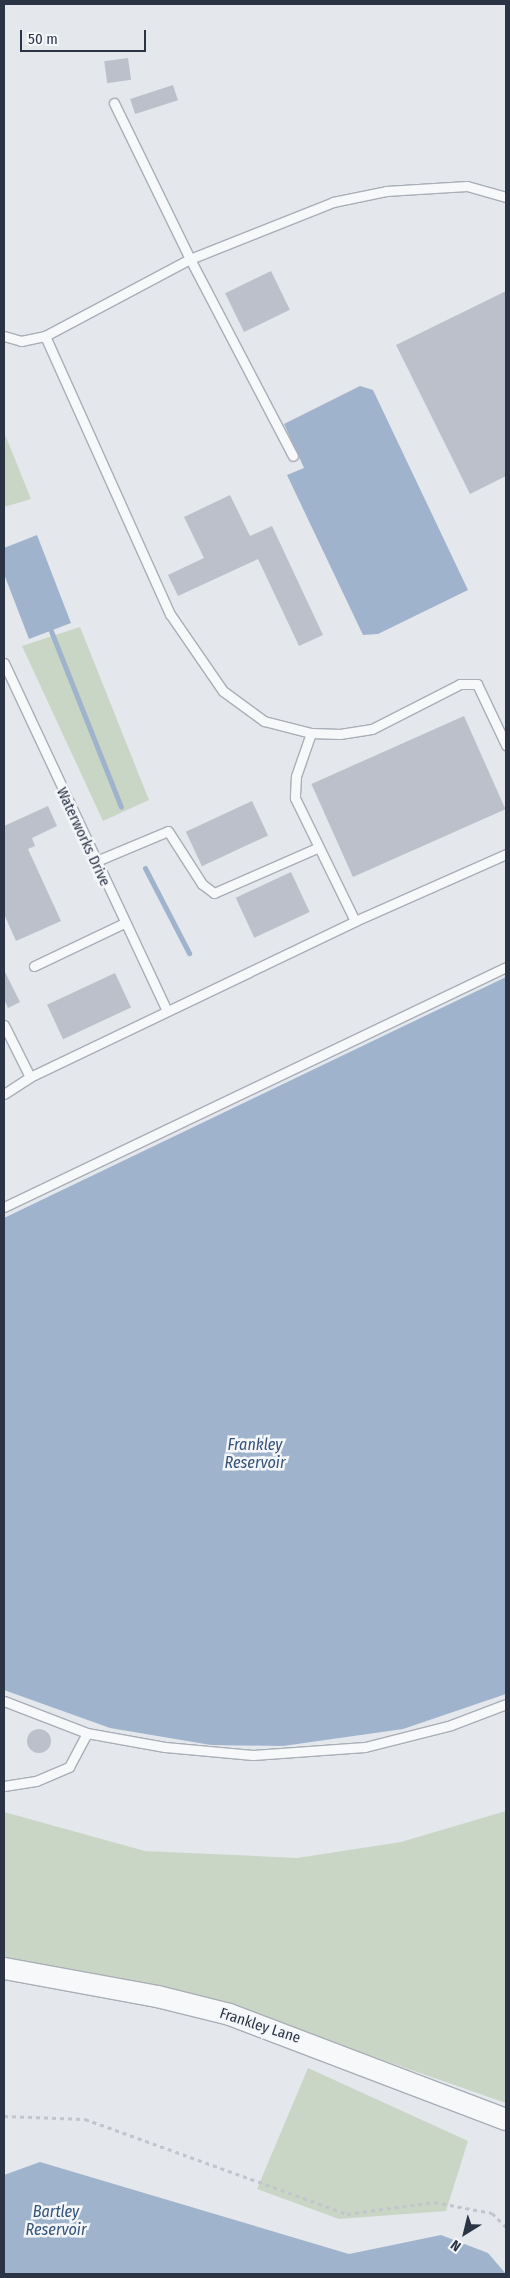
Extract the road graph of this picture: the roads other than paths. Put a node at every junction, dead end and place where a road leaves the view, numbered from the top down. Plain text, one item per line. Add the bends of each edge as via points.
1 (114, 103) dead end
2 (506, 197) edge
3 (190, 259) junction
4 (4, 336) edge
5 (45, 336) junction
6 (293, 456) dead end
7 (4, 663) edge
8 (311, 734) junction
9 (506, 745) edge
10 (317, 848) junction
11 (506, 854) edge
12 (94, 862) junction
13 (355, 921) junction
14 (124, 923) junction
15 (34, 966) dead end
16 (506, 966) edge
17 (166, 1009) junction
18 (4, 1025) edge
19 (30, 1077) junction
20 (4, 1094) edge
21 (4, 1207) edge
22 (4, 1701) edge
23 (506, 1704) edge
24 (87, 1733) junction
25 (4, 1786) edge
26 (4, 1968) edge
27 (506, 2119) edge

1 - 3 lane
2 - 3 lane via 467,186 386,191 333,202
3 - 5 lane
3 - 6 lane
4 - 5 lane via 21,341
5 - 8 lane via 170,614 200,665 223,692 264,721
7 - 12 lane, Waterworks Drive
8 - 9 lane via 359,733 460,684 478,684
8 - 10 lane via 296,776 295,798
10 - 12 lane via 214,893 202,884 168,830
10 - 13 lane
11 - 13 lane
12 - 14 lane, Waterworks Drive
13 - 17 lane
14 - 15 lane
14 - 17 lane, Waterworks Drive
16 - 21 lane
17 - 19 lane
18 - 19 lane
19 - 20 lane
22 - 24 lane
23 - 24 lane via 451,1725 365,1747 291,1754 224,1754
24 - 25 lane via 69,1767 36,1781
26 - 27 street, Frankley Lane via 157,1996 229,2014

